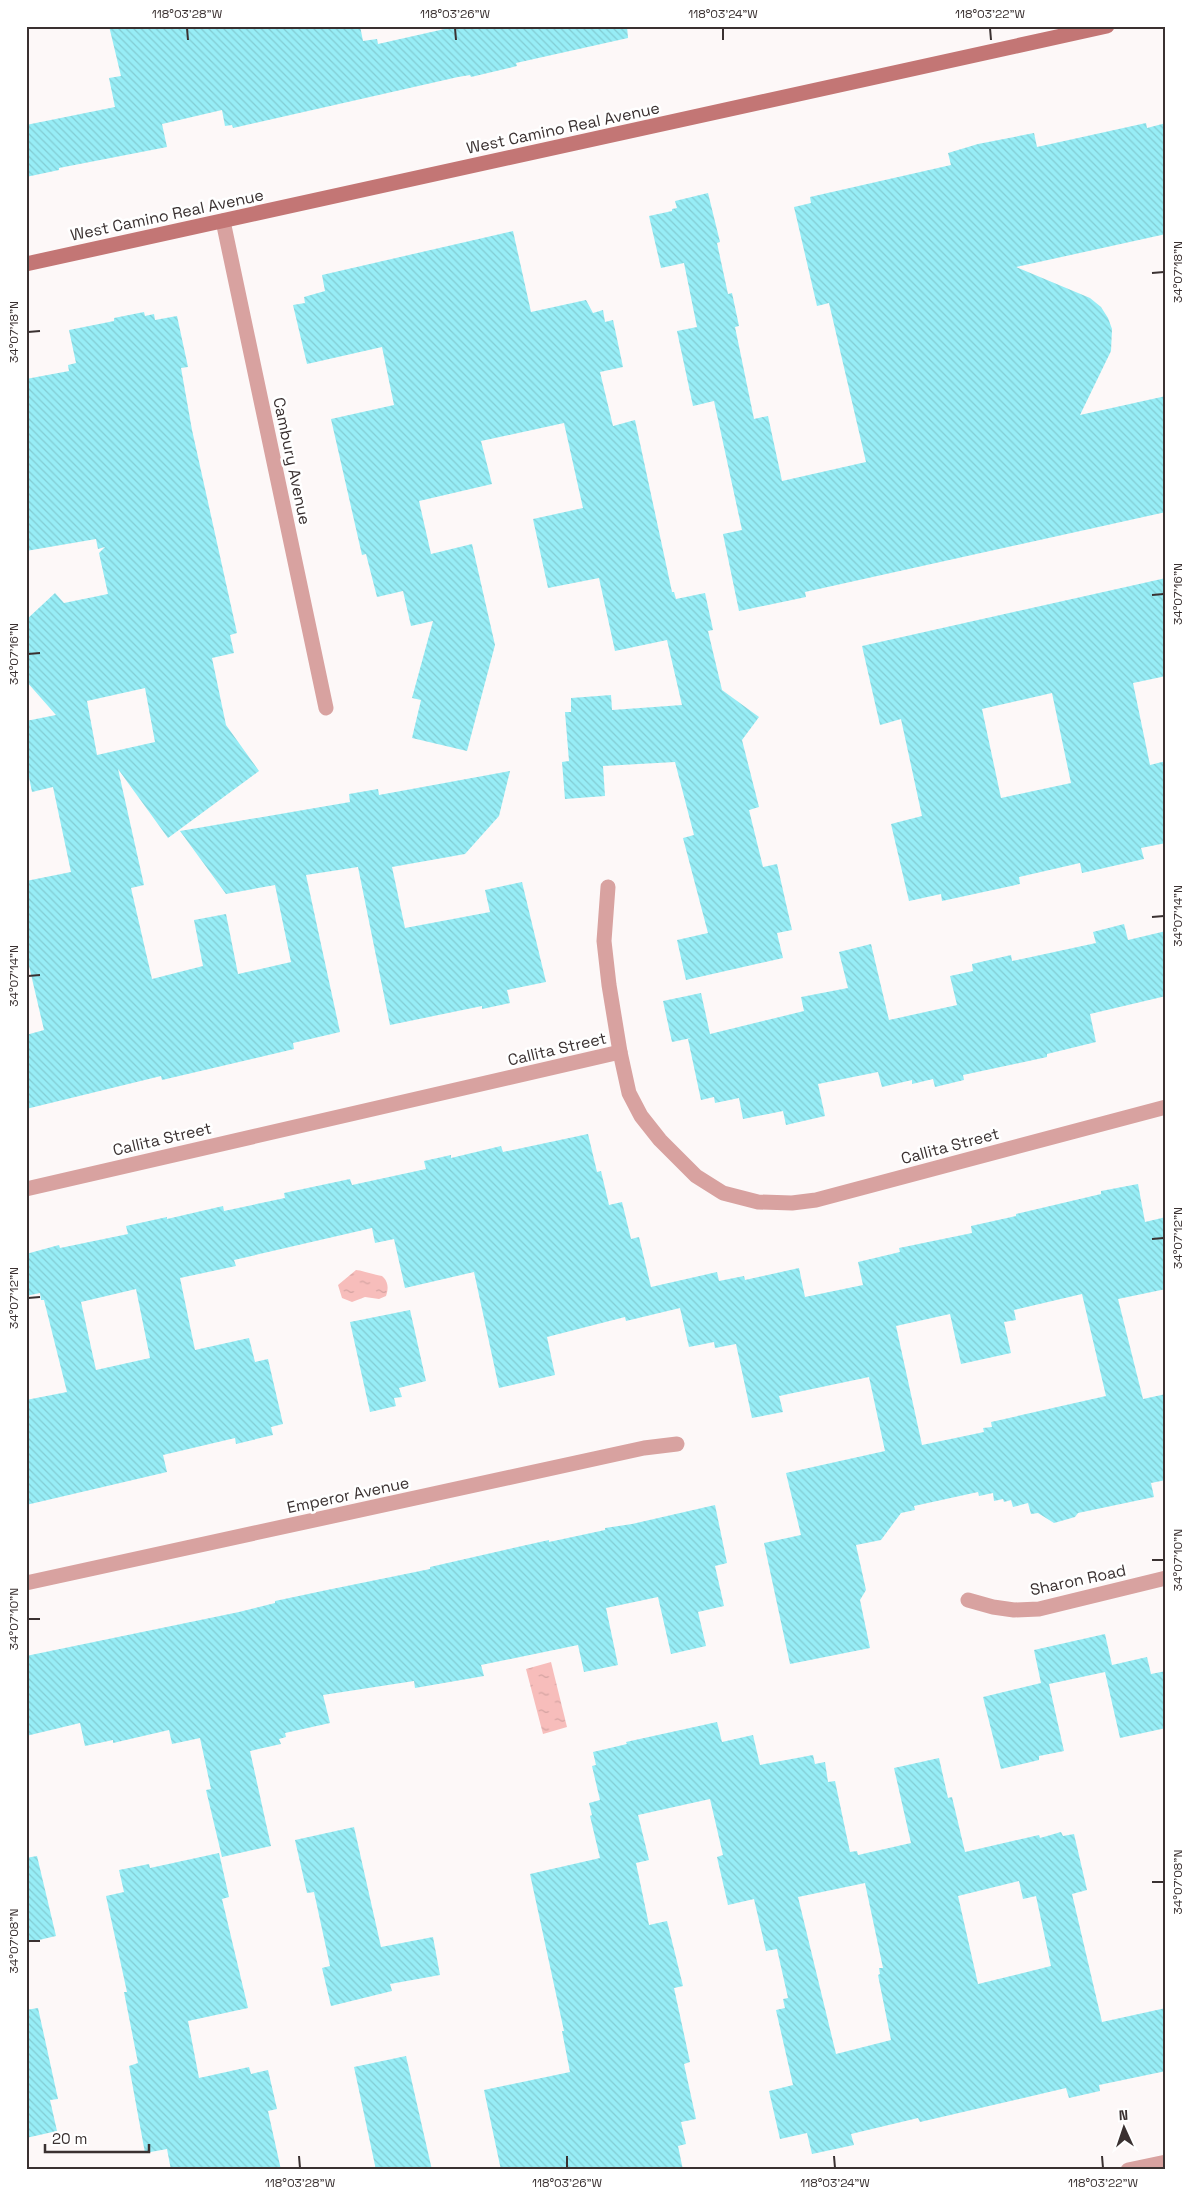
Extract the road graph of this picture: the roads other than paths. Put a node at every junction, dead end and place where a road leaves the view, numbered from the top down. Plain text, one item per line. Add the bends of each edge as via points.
1 (1107, 26) edge
2 (223, 221) junction
3 (26, 264) edge
4 (326, 708) dead end
5 (608, 887) dead end
6 (620, 1052) junction
7 (1166, 1107) edge
8 (26, 1188) edge
9 (677, 1444) dead end
10 (1166, 1578) edge
11 (26, 1583) edge
12 (968, 1600) dead end
13 (1166, 2162) edge
14 (1128, 2170) edge

1 - 2 street, West Camino Real Avenue
2 - 3 street, West Camino Real Avenue
2 - 4 street, Cambury Avenue
5 - 6 street via 604,941
6 - 7 street, Callita Street via 630,1093 641,1116 660,1140 696,1176 723,1193 758,1202 816,1200
6 - 8 street, Callita Street
9 - 11 street, Emperor Avenue via 644,1448
10 - 12 street, Sharon Road via 1039,1609 1014,1610
13 - 14 street

